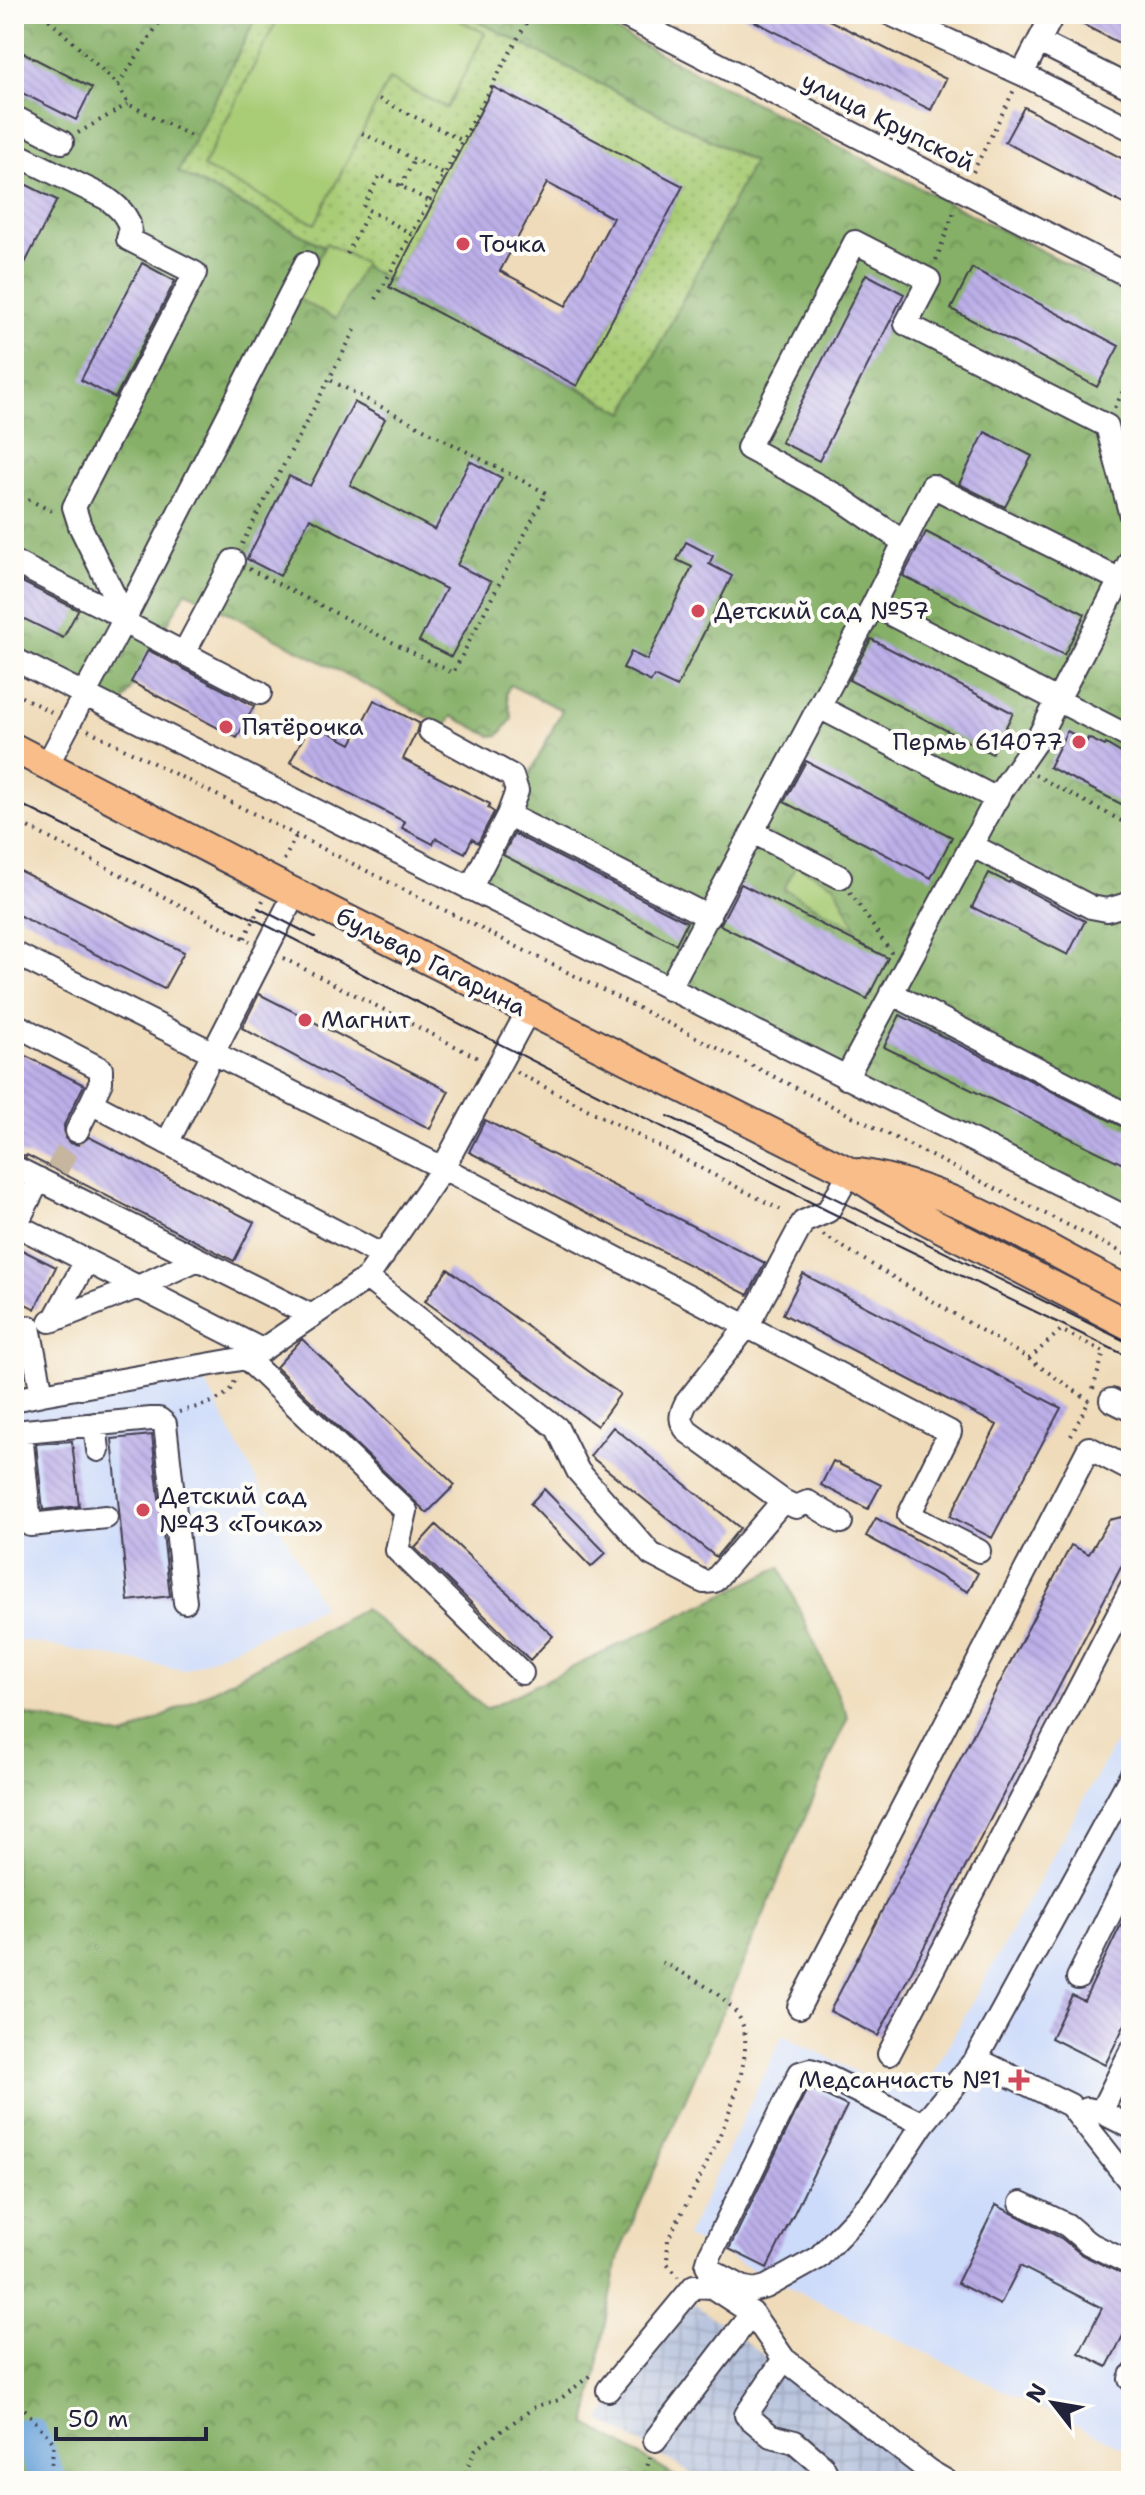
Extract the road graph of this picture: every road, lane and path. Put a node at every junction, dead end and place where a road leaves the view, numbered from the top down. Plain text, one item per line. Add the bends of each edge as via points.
1 (43, 14) edge
2 (165, 14) edge
3 (531, 14) edge
4 (621, 14) edge
5 (1046, 16) edge
6 (901, 17) edge
7 (1039, 42) junction
8 (1022, 74) junction
9 (118, 85) junction
10 (1131, 88) edge
11 (379, 99) dead end
12 (128, 104) junction
13 (14, 117) edge
14 (1131, 129) edge
15 (362, 133) dead end
16 (195, 138) dead end
17 (461, 140) junction
18 (62, 142) joint
19 (14, 153) edge
20 (414, 160) junction
21 (443, 174) junction
22 (401, 186) junction
23 (964, 190) junction
24 (429, 201) junction
25 (369, 211) junction
26 (412, 234) junction
27 (347, 254) dead end
28 (306, 263) dead end
29 (1131, 277) edge
30 (929, 280) junction
31 (376, 299) dead end
32 (355, 330) dead end
33 (1131, 374) edge
34 (328, 379) junction
35 (1107, 426) junction
36 (1131, 439) edge
37 (14, 492) edge
38 (1131, 516) edge
39 (80, 526) junction
40 (905, 543) junction
41 (1131, 559) edge
42 (233, 561) junction
43 (14, 562) edge
44 (1120, 580) junction
45 (873, 605) junction
46 (124, 620) junction
47 (184, 653) junction
48 (14, 659) edge
49 (14, 693) edge
50 (260, 693) dead end
51 (85, 695) junction
52 (1058, 700) junction
53 (819, 707) junction
54 (71, 721) junction
55 (430, 731) dead end
56 (1131, 738) edge
57 (14, 748) edge
58 (47, 765) junction
59 (1018, 767) junction
60 (997, 799) junction
61 (508, 815) junction
62 (14, 820) edge
63 (1131, 826) edge
64 (753, 832) junction
65 (971, 845) junction
66 (840, 877) joint
67 (470, 889) junction
68 (295, 893) junction
69 (1131, 903) edge
70 (709, 917) junction
71 (267, 949) junction
72 (14, 953) edge
73 (904, 972) junction
74 (669, 989) junction
75 (891, 993) junction
76 (528, 1011) junction
77 (14, 1024) edge
78 (213, 1053) junction
79 (498, 1063) junction
80 (846, 1078) junction
81 (91, 1103) junction
82 (1129, 1110) edge
83 (77, 1131) tunnel mouth
84 (167, 1143) junction
85 (14, 1167) edge
86 (443, 1168) junction
87 (850, 1172) junction
88 (49, 1178) junction
89 (1131, 1220) edge
90 (803, 1222) junction
91 (15, 1224) edge
92 (383, 1256) junction
93 (1131, 1257) edge
94 (198, 1259) junction
95 (86, 1261) junction
96 (367, 1278) junction
97 (138, 1287) junction
98 (1131, 1292) edge
99 (312, 1316) junction
100 (54, 1320) junction
101 (748, 1325) junction
102 (1131, 1326) edge
103 (19, 1327) edge
104 (254, 1354) junction
105 (1029, 1359) junction
106 (42, 1394) junction
107 (14, 1400) edge
108 (215, 1401) dead end
109 (95, 1424) junction
110 (165, 1424) junction
111 (18, 1432) edge
112 (98, 1450) dead end
113 (1131, 1470) edge
114 (783, 1501) junction
115 (106, 1517) dead end
116 (841, 1522) dead end
117 (22, 1526) edge
118 (979, 1551) dead end
119 (1131, 1589) edge
120 (185, 1602) dead end
121 (522, 1673) dead end
122 (1131, 1776) edge
123 (1131, 1871) edge
124 (662, 1962) dead end
125 (1078, 1978) dead end
126 (799, 2007) dead end
127 (1131, 2051) edge
128 (889, 2054) dead end
129 (976, 2059) junction
130 (1070, 2105) junction
131 (1101, 2112) junction
132 (923, 2124) junction
133 (1131, 2127) edge
134 (1131, 2183) edge
135 (1021, 2203) dead end
136 (1131, 2264) edge
137 (694, 2286) junction
138 (752, 2313) junction
139 (784, 2359) junction
140 (601, 2381) joint
141 (14, 2397) edge
142 (655, 2440) dead end
143 (49, 2481) edge
144 (453, 2481) edge
145 (830, 2481) edge
146 (946, 2481) edge

1 - 9 path
2 - 9 path
3 - 17 path
4 - 23 street, улица Крупской
5 - 7 street
6 - 8 street
7 - 8 street
7 - 10 street
8 - 14 street
8 - 23 path
9 - 12 path
11 - 17 path
12 - 16 path
12 - 18 path
13 - 18 street
15 - 20 path
17 - 21 path
19 - 39 street via 120,207 131,232 128,239 195,273 74,507
20 - 21 path
20 - 22 path
21 - 24 path
22 - 24 path
22 - 25 path via 380,175 363,207
23 - 29 street, улица Крупской
23 - 30 path
24 - 26 path
25 - 26 path
25 - 27 path
26 - 31 path
28 - 46 street
30 - 35 street via 906,324
30 - 40 street via 855,242 748,448 837,496
32 - 34 path
33 - 35 path
34 - 42 path
34 - 42 path via 546,493 453,673
35 - 36 street
35 - 38 street
37 - 39 path
39 - 46 street
40 - 44 street via 932,486
40 - 45 street
41 - 44 street
42 - 47 street
43 - 46 street
44 - 52 street
45 - 52 street
45 - 53 street
46 - 47 street
46 - 51 street
47 - 50 street
48 - 51 street
49 - 54 path
51 - 54 street
51 - 67 street
52 - 56 street
52 - 59 street
53 - 60 street
53 - 64 street
54 - 58 street
54 - 93 path
55 - 61 street via 512,776 517,791
57 - 58 main road, бульвар Гагарина
58 - 68 main road, бульвар Гагарина
59 - 60 street
59 - 63 path
60 - 65 street
61 - 67 street
61 - 70 street
62 - 71 path
64 - 66 street
64 - 70 street
65 - 69 street via 1091,907 1107,910
65 - 73 street
66 - 73 path
67 - 74 street
68 - 71 street
68 - 76 main road, бульвар Гагарина
70 - 74 street
71 - 78 street
71 - 79 path via 479,1059
72 - 78 street
73 - 75 street
74 - 80 street
75 - 80 street
75 - 82 street
76 - 79 street
76 - 87 main road, бульвар Гагарина
77 - 81 street via 101,1069
78 - 84 street
78 - 86 street
79 - 86 street
79 - 90 path
80 - 89 street
81 - 83 street
81 - 84 street
84 - 92 street
85 - 88 street
86 - 92 street
86 - 101 street
87 - 90 street via 828,1211
87 - 98 main road, бульвар Гагарина via 889,1177 926,1190
87 - 102 main road, бульвар Гагарина via 922,1218
88 - 91 street
88 - 94 street
90 - 101 street
90 - 105 path
91 - 95 street
92 - 96 street
94 - 97 street
94 - 99 street
95 - 97 street
95 - 100 street
96 - 99 street
96 - 114 street via 557,1428 578,1471 651,1554 693,1577 714,1581
97 - 100 street
97 - 104 street
99 - 104 street
100 - 103 street
101 - 114 street via 686,1403 681,1424
101 - 118 street via 950,1432 909,1515
103 - 106 street
104 - 106 street
104 - 121 street via 406,1511 397,1550
105 - 105 path via 1089,1401 1104,1352 1061,1330
106 - 107 street
108 - 110 path via 174,1414
109 - 110 street via 151,1419
109 - 111 street
109 - 112 street
110 - 120 street
111 - 117 street
113 - 126 street via 1089,1448
114 - 116 street via 796,1507 808,1502
115 - 117 street
119 - 128 street
122 - 129 street
123 - 125 street
124 - 137 path via 708,1987 735,2010 744,2027 734,2103 668,2239 667,2263 676,2276
127 - 131 street
129 - 130 street
129 - 132 street
130 - 131 street
130 - 134 street
131 - 133 street
132 - 132 street via 872,2201 818,2258 754,2290 710,2270 710,2255 800,2073 820,2073
135 - 136 street
137 - 138 street via 712,2287
137 - 140 street
138 - 139 street
138 - 142 street
139 - 145 street via 746,2415 771,2436 795,2442 822,2465
139 - 146 street
140 - 144 path via 536,2406 475,2450 465,2475
141 - 143 path via 54,2443

